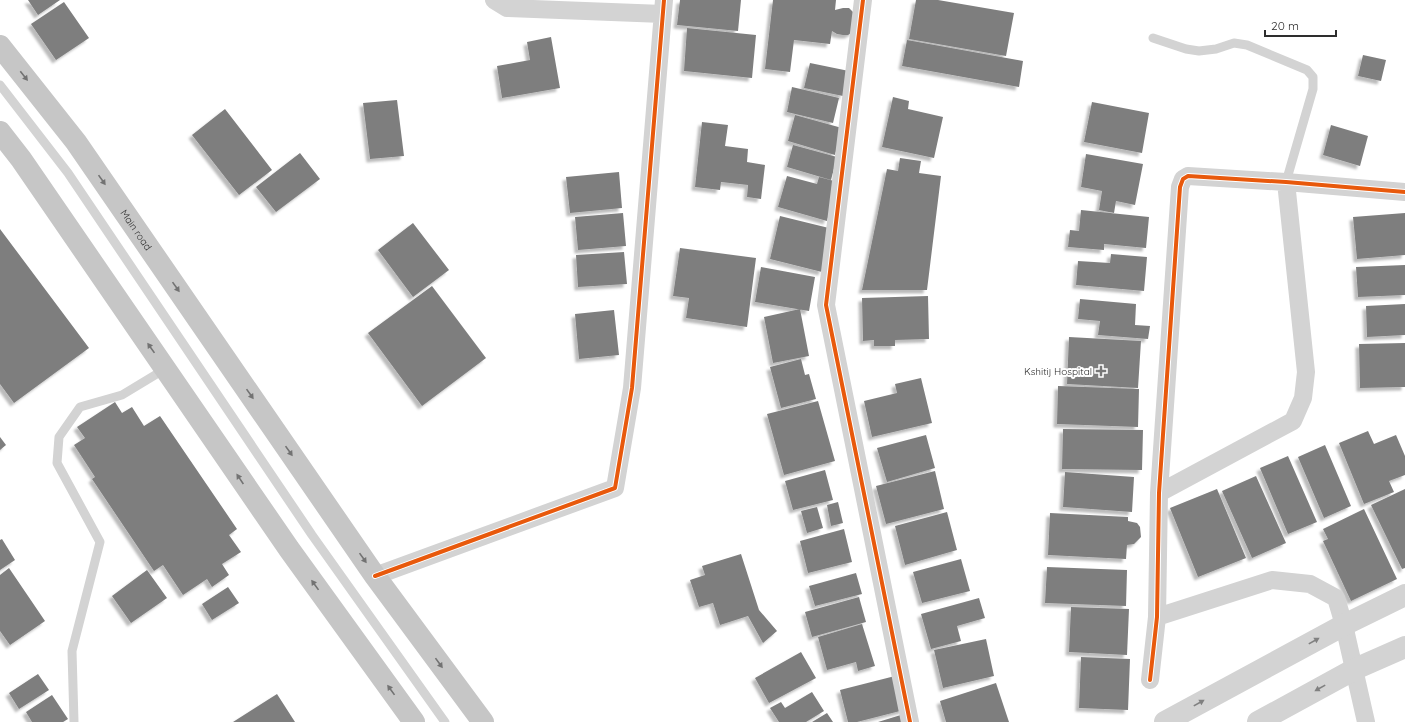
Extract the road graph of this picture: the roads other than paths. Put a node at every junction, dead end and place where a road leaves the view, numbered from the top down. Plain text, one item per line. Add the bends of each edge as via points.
1 (494, 0) edge
2 (863, 0) edge
3 (664, 7) edge
4 (1152, 38) dead end
5 (0, 46) edge
6 (0, 85) edge
7 (0, 132) edge
8 (1286, 182) junction
9 (1405, 192) edge
10 (165, 369) junction
11 (1159, 493) junction
12 (375, 576) junction
13 (1405, 595) edge
14 (1157, 617) junction
15 (1344, 625) junction
16 (1405, 647) edge
17 (1355, 669) junction
18 (1150, 680) dead end
19 (1364, 721) edge
20 (74, 722) edge
21 (414, 722) edge
22 (445, 722) edge
23 (483, 722) edge
24 (910, 722) edge
25 (1165, 722) edge
26 (1258, 722) edge

1 - 3 street via 507,8
2 - 24 street via 826,305
3 - 12 street via 632,388 616,488
4 - 8 lane via 1199,51 1234,43 1247,45 1307,70 1313,77 1313,89
5 -> 12 main road, Main road via 76,142
6 - 22 lane via 68,173 312,535
10 -> 7 main road
8 - 9 street
8 - 11 street via 1306,372 1303,398 1293,421
8 - 11 street via 1188,176 1183,179
10 - 20 lane via 122,394 80,407 59,437 57,463 100,542 72,651
21 -> 10 main road via 289,549
11 - 14 street
12 -> 23 main road, Main road
13 - 15 street
14 - 15 street via 1272,580 1310,584 1336,598
14 - 18 street
15 - 17 street
25 -> 15 street
16 - 17 street
17 - 19 street
17 -> 26 street

